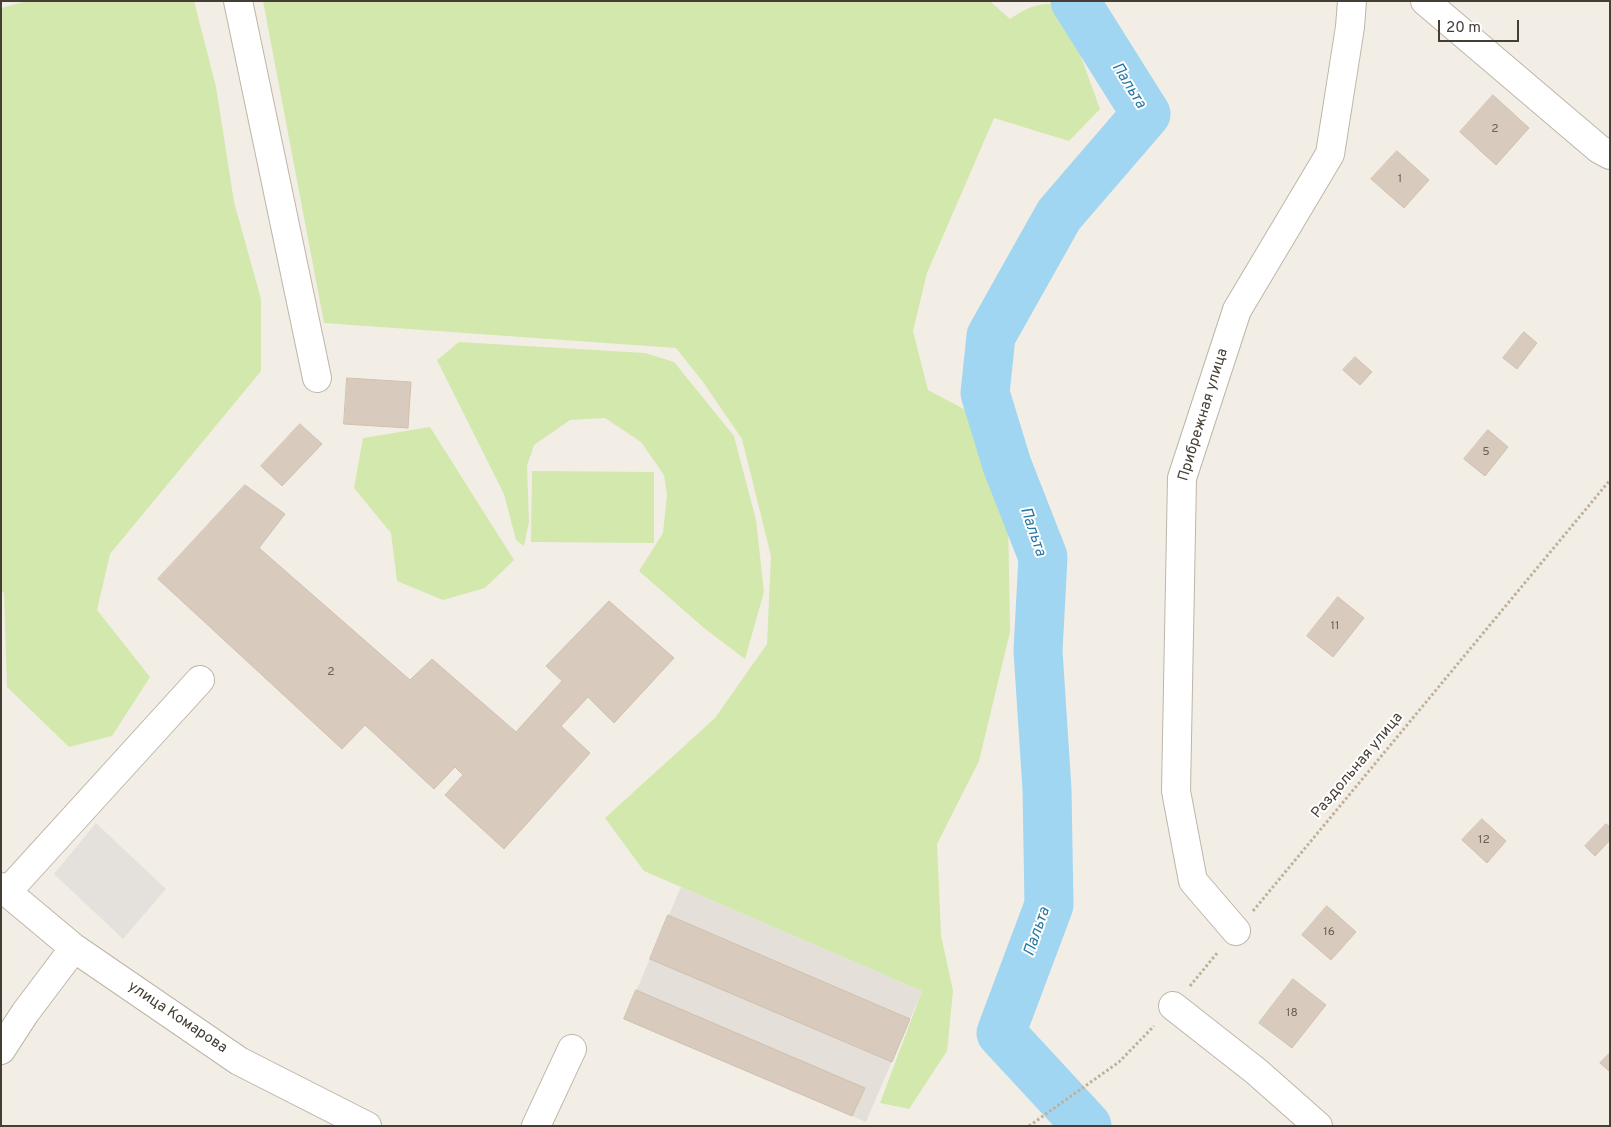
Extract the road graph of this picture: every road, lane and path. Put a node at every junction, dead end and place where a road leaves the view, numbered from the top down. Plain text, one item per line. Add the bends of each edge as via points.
1 (238, 1) edge
2 (1352, 1) edge
3 (1425, 1) edge
4 (1610, 155) edge
5 (317, 378) dead end
6 (1610, 480) edge
7 (200, 680) dead end
8 (4, 890) edge
9 (1236, 932) junction
10 (74, 948) junction
11 (1173, 1006) junction
12 (572, 1049) dead end
13 (1, 1050) edge
14 (361, 1125) edge
15 (536, 1126) edge
16 (1030, 1126) edge
17 (1318, 1126) edge

1 - 5 street
2 - 9 street, Прибрежная улица via 1330,154 1236,310 1182,478 1176,791 1193,881
3 - 4 street
6 - 9 path, Раздольная улица
7 - 8 street
8 - 10 street, улица Комарова
9 - 11 path, Раздольная улица
10 - 13 street
10 - 14 street, улица Комарова via 239,1061
11 - 16 path, Раздольная улица via 1119,1062
11 - 17 street via 1257,1072
12 - 15 street

